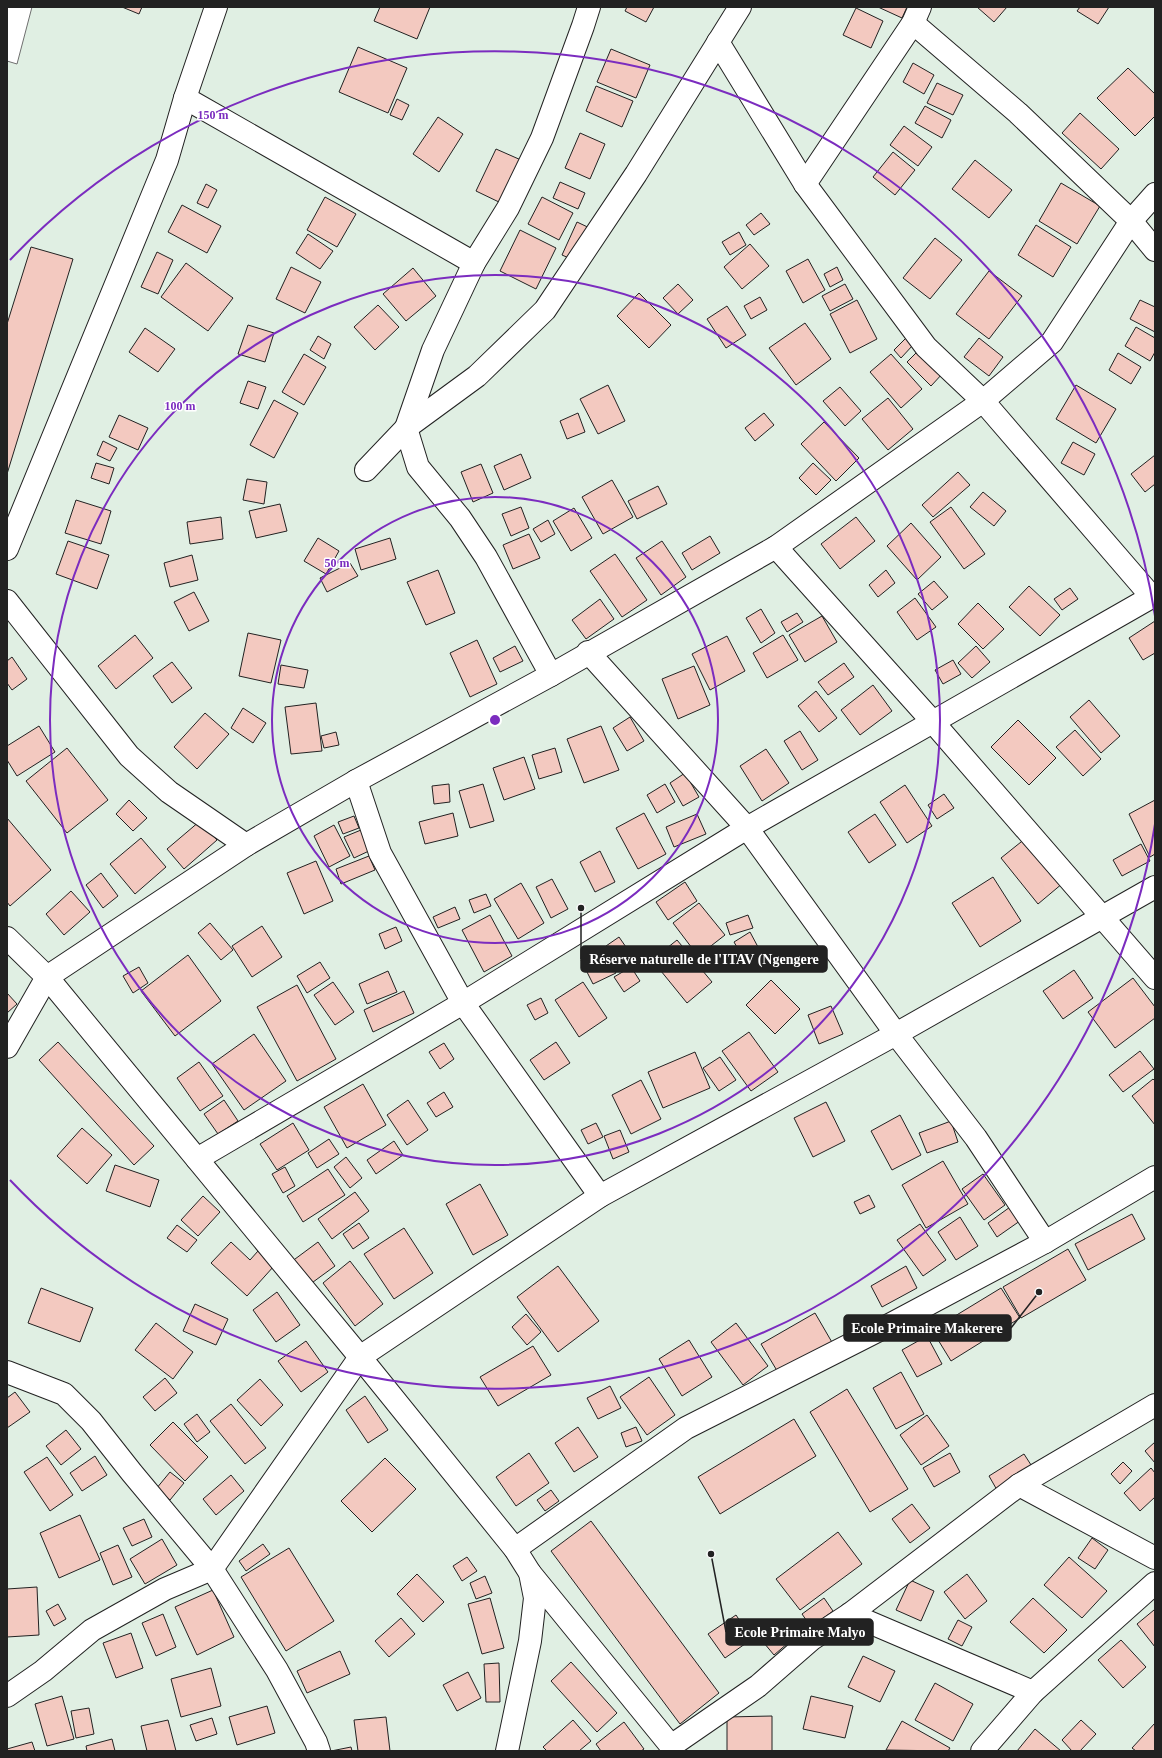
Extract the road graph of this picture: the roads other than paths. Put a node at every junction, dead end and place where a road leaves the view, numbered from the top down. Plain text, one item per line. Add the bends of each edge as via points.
1 (216, 7) edge
2 (589, 7) edge
3 (740, 7) edge
4 (917, 15) edge
5 (718, 42) junction
6 (185, 98) junction
7 (805, 184) junction
8 (1155, 194) edge
9 (1130, 221) junction
10 (1155, 250) edge
11 (474, 263) junction
12 (983, 401) junction
13 (406, 428) junction
14 (366, 470) dead end
15 (776, 547) junction
16 (7, 549) edge
17 (1153, 596) edge
18 (7, 601) edge
19 (588, 652) junction
20 (551, 675) junction
21 (932, 722) junction
22 (356, 781) junction
23 (747, 828) junction
24 (246, 845) junction
25 (1155, 887) edge
26 (1103, 916) junction
27 (7, 938) edge
28 (47, 977) junction
29 (1155, 978) edge
30 (463, 1002) junction
31 (896, 1034) junction
32 (7, 1047) edge
33 (197, 1159) junction
34 (1155, 1177) edge
35 (600, 1196) junction
36 (1045, 1242) junction
37 (360, 1357) junction
38 (7, 1372) edge
39 (1155, 1405) edge
40 (1019, 1485) junction
41 (515, 1549) junction
42 (1155, 1558) edge
43 (212, 1569) junction
44 (530, 1573) junction
45 (1155, 1583) edge
46 (850, 1614) junction
47 (1033, 1692) junction
48 (7, 1696) edge
49 (672, 1748) edge
50 (319, 1751) edge
51 (507, 1751) edge
52 (982, 1751) edge

1 - 6 street
2 - 11 street via 542,138 508,208
3 - 5 street
4 - 7 street
4 - 9 street
5 - 7 street
5 - 13 street via 636,174 545,310 477,376
6 - 11 street
6 - 16 street via 167,160
7 - 12 street via 926,347
8 - 9 street
9 - 10 street
9 - 12 street via 1052,342
11 - 13 street via 433,350
12 - 15 street
12 - 17 street
13 - 14 street
13 - 20 street via 418,467 460,518 486,557
15 - 19 street
15 - 21 street
17 - 21 street
18 - 24 street via 129,756 169,792
19 - 20 street
19 - 23 street
20 - 22 street
21 - 23 street
21 - 26 street
22 - 24 street
22 - 30 street via 380,853
23 - 30 street
23 - 31 street
24 - 28 street
25 - 26 street
26 - 29 street
26 - 31 street
27 - 28 street
28 - 32 street
28 - 33 street
30 - 33 street
30 - 35 street
31 - 35 street
31 - 36 street via 976,1138
33 - 37 street
34 - 36 street
35 - 37 street
36 - 41 street via 900,1320 686,1428
37 - 41 street
37 - 43 street
38 - 43 street via 64,1394 91,1421
39 - 40 street
40 - 42 street
40 - 46 street
41 - 44 street
43 - 48 street via 165,1589 92,1630
43 - 50 street via 277,1670
44 - 49 street
44 - 51 street via 535,1598 530,1641
45 - 47 street
46 - 47 street
46 - 49 street via 812,1639 758,1686
47 - 52 street

